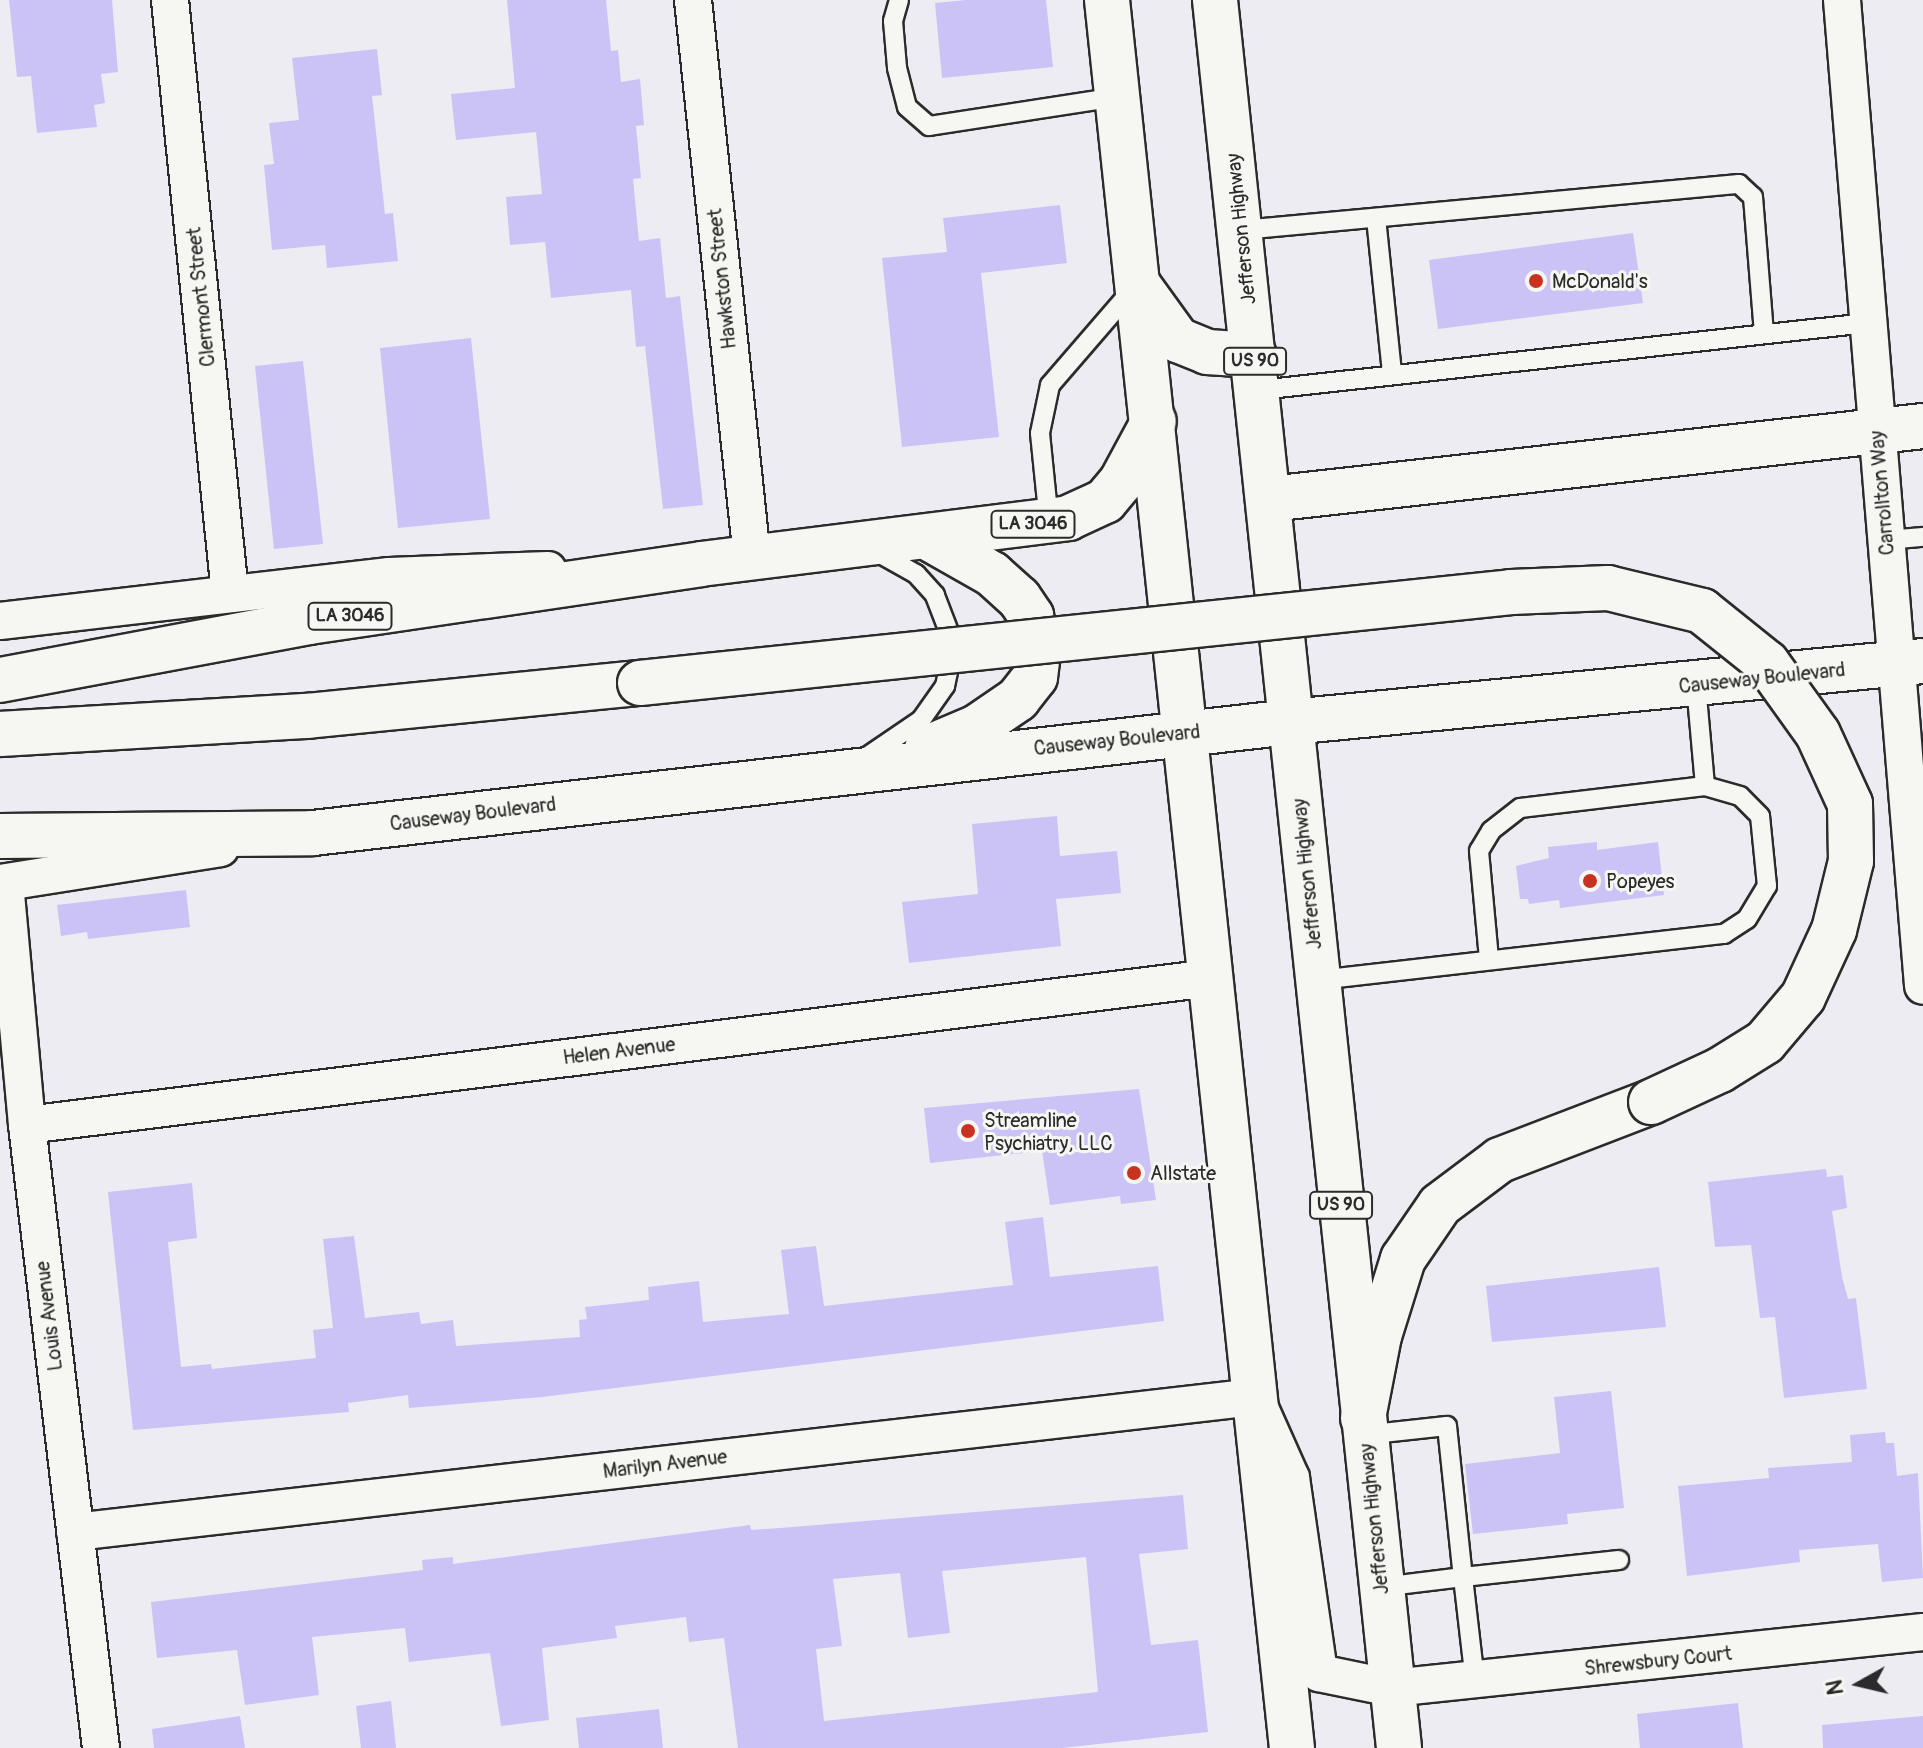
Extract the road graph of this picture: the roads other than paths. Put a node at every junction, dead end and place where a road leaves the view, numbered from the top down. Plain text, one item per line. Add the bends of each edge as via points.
1 (170, 0) edge
2 (693, 0) edge
3 (899, 0) edge
4 (1107, 0) edge
5 (1215, 0) edge
6 (1842, 0) edge
7 (1117, 97) junction
8 (1376, 218) junction
9 (1242, 230) junction
10 (1138, 284) junction
11 (1867, 323) junction
12 (1764, 333) junction
13 (1257, 372) junction
14 (1392, 373) junction
15 (1154, 421) junction
16 (1923, 426) edge
17 (1876, 431) junction
18 (1270, 499) junction
19 (1049, 522) junction
20 (927, 537) junction
21 (1923, 537) edge
22 (1887, 540) junction
23 (864, 546) junction
24 (752, 558) junction
25 (701, 564) junction
26 (230, 594) junction
27 (0, 621) edge
28 (1910, 662) edge
29 (0, 680) edge
30 (1696, 685) junction
31 (1290, 722) junction
32 (1185, 732) junction
33 (0, 734) edge
34 (881, 767) junction
35 (833, 773) junction
36 (1705, 786) junction
37 (313, 833) junction
38 (0, 836) edge
39 (2, 883) edge
40 (1489, 959) junction
41 (1211, 978) junction
42 (1319, 980) junction
43 (1923, 986) edge
44 (27, 1125) junction
45 (1255, 1397) junction
46 (1364, 1427) junction
47 (75, 1532) junction
48 (1619, 1560) dead end
49 (1463, 1577) junction
50 (1381, 1587) junction
51 (1923, 1632) edge
52 (1475, 1681) junction
53 (1392, 1688) junction
54 (101, 1748) edge
55 (1292, 1748) edge
56 (1399, 1748) edge

1 - 26 street, Clermont Street
2 - 24 street, Hawkston Street
3 - 7 lane via 893,21 897,68 907,107 929,126
4 - 7 main road
5 - 9 main road, Jefferson Highway / US 90
6 - 11 street, Carrollton Way
7 - 10 main road
8 - 9 lane
8 - 12 lane via 1739,184 1753,197
8 - 14 lane
9 - 13 main road, Jefferson Highway / US 90
10 - 13 main road via 1178,340
10 - 15 main road
10 - 19 lane via 1050,385 1040,433
11 - 12 lane
11 - 17 street, Carrollton Way
12 - 14 lane
13 - 14 lane
13 - 18 main road, Jefferson Highway / US 90
15 - 19 main road, LA 3046 via 1105,501 1091,511
15 - 32 main road
16 - 17 main road
17 - 18 main road
17 - 22 street, Carrollton Way
18 - 31 main road, Jefferson Highway / US 90
19 - 20 main road, LA 3046
20 - 23 main road, LA 3046
20 - 34 main road via 992,574 1019,598 1036,634 1035,677 1018,699 977,727
21 - 22 lane
22 - 28 street, Carrollton Way
23 - 24 main road, LA 3046
23 - 35 lane via 895,559 935,595 947,623 950,663 945,686 921,720 889,746
24 - 25 main road, LA 3046
25 - 26 street via 389,576
25 - 29 main road, LA 3046 via 309,622
26 - 27 street
28 - 30 main road, Causeway Boulevard
28 - 43 street, Carrollton Way
30 - 31 main road, Causeway Boulevard
30 - 36 lane
31 - 32 main road, Causeway Boulevard
31 - 42 main road, Jefferson Highway / US 90
32 - 34 main road, Causeway Boulevard
32 - 41 main road
33 - 46 main road, bridge via 307,716 1511,592 1608,588 1702,611 1767,663 1818,734 1850,804 1851,861 1834,930 1803,997 1765,1042 1651,1102 1500,1160 1440,1205 1403,1259 1379,1336
34 - 35 main road, Causeway Boulevard
35 - 37 main road, Causeway Boulevard
36 - 40 lane via 1520,808 1504,819 1479,851
36 - 40 lane via 1740,796 1760,816 1767,886 1747,919 1724,934
37 - 38 main road, Causeway Boulevard
37 - 39 street, Causeway Boulevard
39 - 44 street, Louis Avenue
40 - 42 lane
41 - 44 street, Helen Avenue
41 - 45 main road
42 - 46 main road, Jefferson Highway / US 90
44 - 47 street, Louis Avenue
45 - 47 street, Marilyn Avenue
45 - 53 street, Shrewsbury Court via 1291,1478 1319,1673
45 - 55 main road
46 - 49 lane via 1447,1426
46 - 50 main road, Jefferson Highway / US 90
47 - 54 street, Louis Avenue
48 - 49 lane
49 - 50 lane
49 - 52 lane
50 - 53 main road, Jefferson Highway / US 90
51 - 52 street, Shrewsbury Court
52 - 53 street, Shrewsbury Court
53 - 56 main road, Jefferson Highway / US 90

